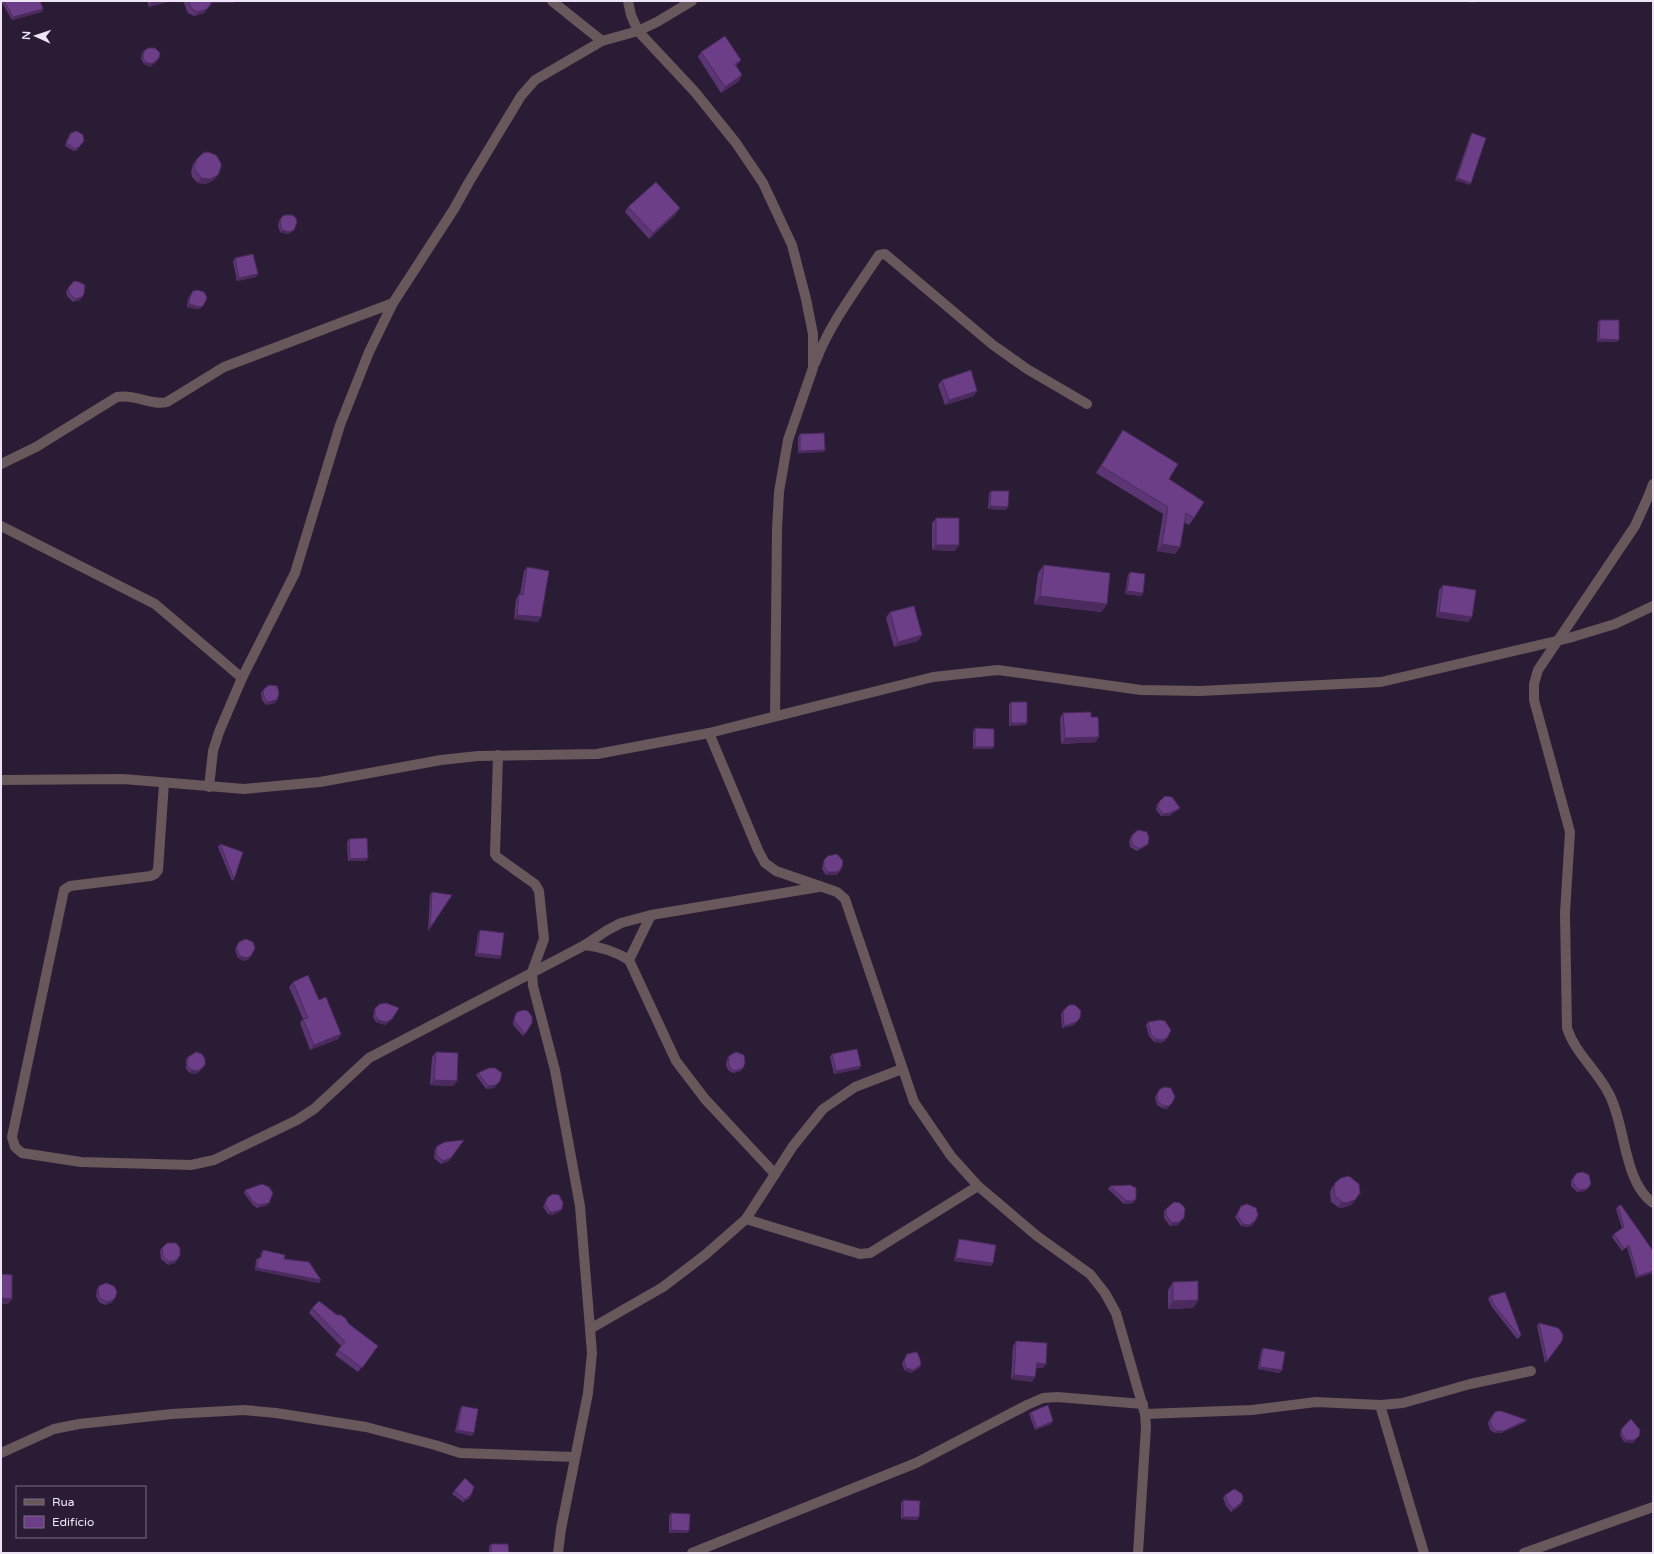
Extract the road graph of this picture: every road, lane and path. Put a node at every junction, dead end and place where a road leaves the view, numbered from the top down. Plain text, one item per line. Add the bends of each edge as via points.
1 (552, 1) edge
2 (628, 1) edge
3 (692, 1) edge
4 (638, 31) junction
5 (602, 41) junction
6 (393, 303) junction
7 (813, 368) junction
8 (1087, 404) dead end
9 (1, 464) edge
10 (1653, 484) edge
11 (1, 526) edge
12 (1653, 606) edge
13 (1559, 640) junction
14 (242, 678) junction
15 (775, 716) junction
16 (709, 733) junction
17 (498, 755) junction
18 (1, 780) edge
19 (164, 783) junction
20 (209, 787) junction
21 (821, 887) junction
22 (651, 915) junction
23 (585, 945) junction
24 (629, 960) junction
25 (532, 972) junction
26 (902, 1069) junction
27 (775, 1174) junction
28 (978, 1186) junction
29 (1653, 1204) edge
30 (746, 1219) junction
31 (590, 1329) junction
32 (1531, 1371) dead end
33 (1380, 1405) junction
34 (1144, 1409) junction
35 (1, 1453) edge
36 (575, 1457) junction
37 (1653, 1508) edge
38 (558, 1553) edge
39 (692, 1553) edge
40 (1138, 1553) edge
41 (1424, 1553) edge
42 (1524, 1553) edge

1 - 5 street
2 - 4 street via 630,15
3 - 4 street
4 - 5 street
4 - 7 street via 695,92 736,143 763,183 792,246 813,334
5 - 6 street via 535,80 521,96 454,209
6 - 9 street via 224,367 167,402 128,396 118,398 36,447
6 - 14 street via 369,352 340,425 295,573
7 - 8 street via 833,324 879,255 885,254 993,344 1027,369
7 - 15 street via 788,440 778,492
10 - 13 street via 1635,526
11 - 14 street via 155,604
12 - 13 street via 1615,624
13 - 15 street via 1381,682 1200,691 1141,690 998,670 933,677
13 - 29 street via 1538,670 1534,684 1534,700 1570,832 1565,913 1567,1028 1571,1041 1608,1092 1616,1109 1636,1182 1645,1198
14 - 20 street via 212,751
15 - 16 street
16 - 17 street via 597,754
16 - 21 street via 765,863 776,871
17 - 20 street via 441,760 320,782 244,789
17 - 25 street via 495,854 535,884 539,891 544,939
18 - 19 street via 123,779
19 - 20 street
19 - 25 street via 158,870 155,874 70,886 64,890 12,1137 15,1147 22,1152 81,1162 191,1165 214,1160 297,1120 314,1109 369,1058
21 - 22 street
21 - 26 street via 837,892 844,899
22 - 23 street via 621,923
22 - 24 street
23 - 24 street via 601,947
23 - 25 street
24 - 27 street via 676,1061 705,1100
25 - 31 street via 533,986 555,1070 580,1206
26 - 27 street via 855,1087 823,1109 793,1146
26 - 28 street via 914,1102 951,1156
27 - 30 street
28 - 30 street via 870,1253 860,1254
28 - 34 street via 1037,1236 1090,1274 1105,1293 1116,1313
30 - 31 street via 663,1287
31 - 36 street via 592,1353 588,1393
32 - 33 street via 1470,1384 1403,1403
33 - 34 street via 1316,1402 1252,1410
33 - 41 street
34 - 39 street via 1057,1397 1043,1398 916,1463
34 - 40 street via 1146,1426
35 - 36 street via 54,1430 79,1424 172,1414 244,1410 366,1427 460,1453
36 - 38 street
37 - 42 street

